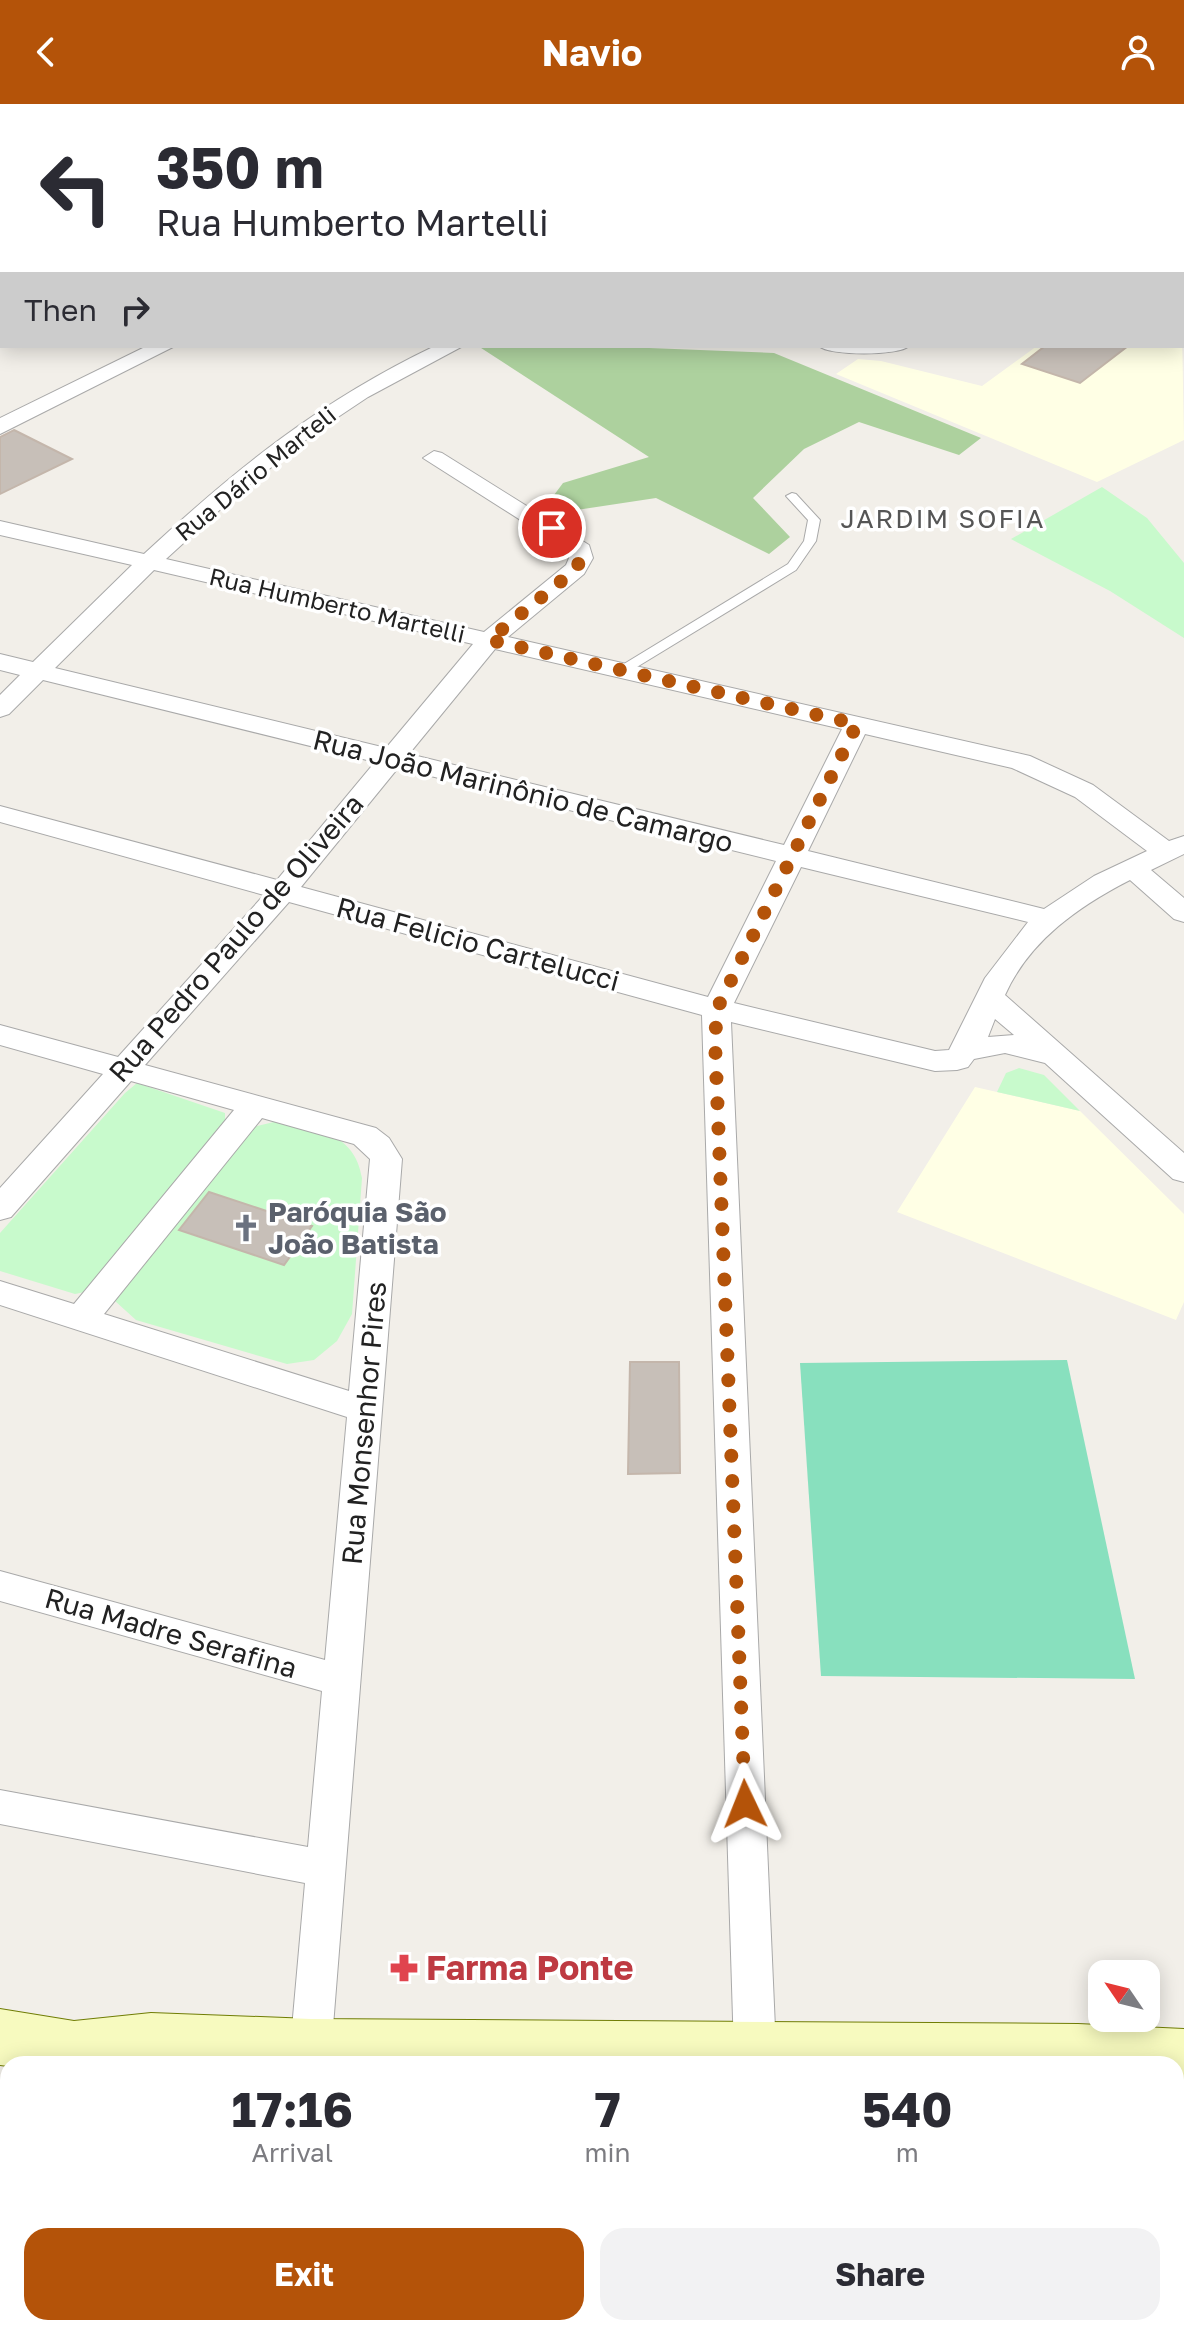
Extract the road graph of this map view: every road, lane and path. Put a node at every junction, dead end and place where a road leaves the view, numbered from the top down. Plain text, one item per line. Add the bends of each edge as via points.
1 (908, 104) edge
2 (948, 104) edge
3 (160, 348) edge
4 (448, 348) edge
5 (0, 427) edge
6 (434, 458) dead end
7 (792, 496) dead end
8 (0, 528) edge
9 (148, 562) junction
10 (489, 640) junction
11 (0, 662) edge
12 (623, 670) junction
13 (38, 671) junction
14 (0, 709) edge
15 (857, 724) junction
16 (392, 758) junction
17 (0, 814) edge
18 (1175, 848) edge
19 (789, 857) junction
20 (1132, 868) junction
21 (283, 891) junction
22 (1184, 913) edge
23 (1046, 918) junction
24 (988, 996) junction
25 (717, 1009) junction
26 (0, 1035) edge
27 (962, 1055) junction
28 (1056, 1057) junction
29 (121, 1070) junction
30 (255, 1106) junction
31 (1184, 1171) edge
32 (0, 1209) edge
33 (0, 1293) edge
34 (82, 1318) junction
35 (365, 1409) junction
36 (0, 1586) edge
37 (342, 1681) junction
38 (0, 1807) edge
39 (327, 1869) junction
40 (0, 2037) edge
41 (755, 2051) junction
42 (97, 2056) edge
43 (310, 2056) edge
44 (1163, 2056) edge

1 - 2 street
3 - 5 street
4 - 9 street, Rua Dário Marteli via 309,426
6 - 10 street, Rua Pedro Paulo de Oliveira via 577,545 581,558 576,569
7 - 12 lane via 814,520 810,541 792,567
8 - 9 street, Rua Humberto Martelli
9 - 10 street, Rua Humberto Martelli
9 - 13 street, Rua Dário Marteli
10 - 12 street, Rua Humberto Martelli
10 - 16 street, Rua Pedro Paulo de Oliveira
11 - 13 street, Rua João Marinônio de Camargo
12 - 15 street, Rua Humberto Martelli
13 - 14 street, Rua Dário Marteli
13 - 16 street, Rua João Marinônio de Camargo
15 - 18 street, Rua Humberto Martelli via 1021,762 1084,791
15 - 19 street
16 - 19 street, Rua João Marinônio de Camargo
16 - 21 street, Rua Pedro Paulo de Oliveira
17 - 21 street, Rua Felicio Cartelucci
18 - 20 street
19 - 23 street, Rua João Marinônio de Camargo
19 - 25 street
20 - 22 street
20 - 23 street
21 - 25 street, Rua Felicio Cartelucci
21 - 29 street, Rua Pedro Paulo de Oliveira
23 - 24 street
24 - 27 street
24 - 28 street
25 - 27 street, Rua Felicio Cartelucci via 935,1061
25 - 41 street
26 - 29 street, Rua Monsenhor Pires
27 - 28 street, Rua Felicio Cartelucci via 1005,1043
28 - 31 street
29 - 30 street, Rua Monsenhor Pires
29 - 32 street, Rua Pedro Paulo de Oliveira
30 - 34 street
30 - 35 street, Rua Monsenhor Pires via 365,1136 386,1159
33 - 34 street
34 - 35 street
35 - 37 street, Rua Monsenhor Pires
36 - 37 street, Rua Madre Serafina
37 - 39 street, Rua Monsenhor Pires
38 - 39 street
39 - 43 street, Rua Monsenhor Pires
40 - 42 main road
41 - 43 main road
41 - 44 main road
42 - 43 main road via 151,2041

